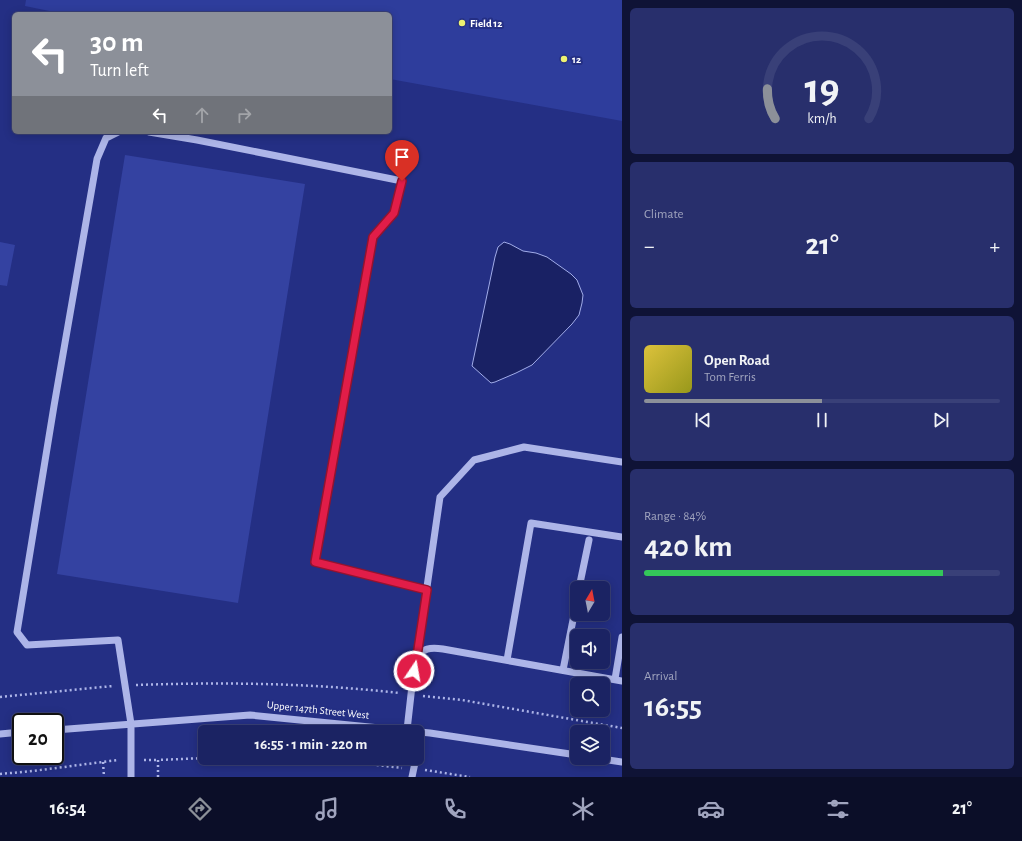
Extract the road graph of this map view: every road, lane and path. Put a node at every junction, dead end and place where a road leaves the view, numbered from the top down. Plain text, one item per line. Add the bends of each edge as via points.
1 (114, 134) edge
2 (161, 134) edge
3 (622, 462) edge
4 (622, 537) edge
5 (589, 540) dead end
6 (580, 581) edge
7 (427, 590) junction
8 (573, 621) edge
9 (622, 637) edge
10 (417, 656) junction
11 (507, 660) junction
12 (563, 670) junction
13 (619, 680) edge
14 (124, 686) junction
15 (411, 694) junction
16 (0, 697) edge
17 (131, 724) junction
18 (355, 725) edge
19 (408, 725) edge
20 (622, 728) edge
21 (64, 729) edge
22 (12, 733) edge
23 (424, 733) edge
24 (0, 734) edge
25 (570, 754) edge
26 (198, 758) edge
27 (131, 760) junction
28 (158, 760) junction
29 (610, 760) edge
30 (103, 762) junction
31 (622, 762) edge
32 (378, 765) edge
33 (415, 765) edge
34 (414, 769) junction
35 (0, 774) edge
36 (104, 777) edge
37 (131, 777) edge
38 (158, 777) edge
39 (412, 777) edge
40 (470, 777) edge

1 - 14 street via 106,138 97,159 17,632 27,645 118,640
2 - 7 street via 402,181 394,213 373,237 315,562
3 - 7 street via 524,447 474,460 440,496
4 - 11 street via 531,523
5 - 6 street
7 - 10 street
8 - 12 street
9 - 13 street
10 - 11 street via 431,648
10 - 15 street
11 - 12 street
12 - 13 street
14 - 15 path via 253,683 360,688
14 - 16 path
14 - 17 street
15 - 19 street
15 - 20 path via 462,700
17 - 18 street, Upper 147th Street West via 250,715
17 - 21 street, Upper 147th Street West
17 - 27 street
22 - 24 street
23 - 25 street, Upper 147th Street West
26 - 28 path
27 - 28 path
27 - 30 path
27 - 37 street
28 - 38 path
29 - 31 street
30 - 35 path
30 - 36 path
32 - 34 path
33 - 34 street
34 - 39 street
34 - 40 path

